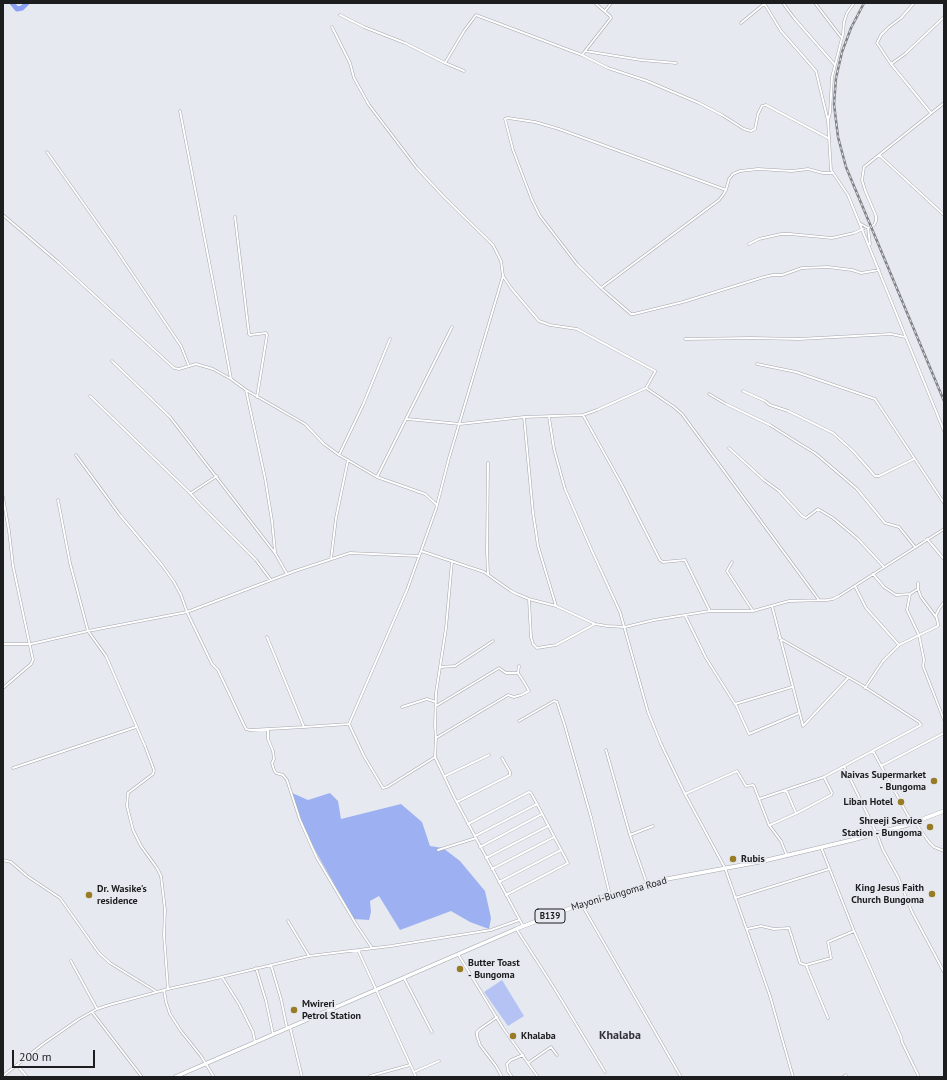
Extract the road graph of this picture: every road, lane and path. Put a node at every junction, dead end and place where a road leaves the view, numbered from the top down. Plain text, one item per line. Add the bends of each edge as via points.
1 (596, 3) edge
2 (611, 3) edge
3 (764, 3) edge
4 (783, 3) edge
5 (815, 3) edge
6 (854, 3) edge
7 (914, 3) edge
8 (605, 10) junction
9 (340, 15) dead end
10 (944, 17) edge
11 (741, 23) dead end
12 (332, 27) dead end
13 (842, 37) junction
14 (585, 51) junction
15 (582, 55) junction
16 (676, 63) dead end
17 (446, 64) junction
18 (835, 64) junction
19 (891, 64) junction
20 (464, 71) dead end
21 (944, 103) edge
22 (180, 111) dead end
23 (931, 113) junction
24 (828, 122) junction
25 (828, 138) junction
26 (47, 152) dead end
27 (878, 155) junction
28 (833, 173) junction
29 (726, 190) junction
30 (3, 215) edge
31 (944, 215) edge
32 (235, 217) dead end
33 (861, 223) junction
34 (868, 228) junction
35 (863, 229) junction
36 (750, 244) dead end
37 (870, 245) junction
38 (879, 270) junction
39 (503, 276) junction
40 (601, 288) junction
41 (452, 327) dead end
42 (905, 337) junction
43 (390, 339) dead end
44 (685, 339) dead end
45 (112, 361) dead end
46 (757, 364) dead end
47 (188, 366) junction
48 (231, 380) junction
49 (646, 388) junction
50 (246, 390) junction
51 (743, 391) dead end
52 (709, 394) dead end
53 (90, 396) dead end
54 (258, 397) junction
55 (583, 415) junction
56 (549, 417) junction
57 (524, 418) junction
58 (407, 419) junction
59 (460, 424) junction
60 (944, 431) edge
61 (729, 448) dead end
62 (76, 455) dead end
63 (339, 455) junction
64 (914, 459) junction
65 (348, 460) junction
66 (488, 463) dead end
67 (217, 476) junction
68 (377, 477) junction
69 (190, 493) junction
70 (3, 497) edge
71 (58, 500) dead end
72 (944, 503) edge
73 (437, 505) junction
74 (944, 529) edge
75 (927, 539) junction
76 (915, 547) junction
77 (421, 551) junction
78 (275, 553) junction
79 (420, 556) junction
80 (331, 559) junction
81 (944, 559) edge
82 (452, 561) junction
83 (732, 562) dead end
84 (884, 567) junction
85 (287, 574) junction
86 (488, 574) junction
87 (873, 574) junction
88 (271, 580) junction
89 (918, 583) dead end
90 (855, 586) junction
91 (918, 589) junction
92 (910, 594) junction
93 (529, 599) junction
94 (819, 600) junction
95 (944, 602) edge
96 (556, 606) junction
97 (772, 606) junction
98 (710, 611) junction
99 (753, 611) junction
100 (187, 612) junction
101 (685, 615) junction
102 (936, 618) junction
103 (595, 624) junction
104 (625, 627) junction
105 (88, 631) junction
106 (919, 635) junction
107 (267, 637) dead end
108 (779, 638) junction
109 (493, 641) dead end
110 (3, 644) edge
111 (31, 644) junction
112 (899, 645) junction
113 (519, 666) dead end
114 (440, 667) junction
115 (518, 673) junction
116 (848, 678) junction
117 (792, 687) junction
118 (3, 688) edge
119 (866, 688) junction
120 (436, 702) junction
121 (736, 705) junction
122 (436, 706) junction
123 (402, 707) dead end
124 (799, 713) junction
125 (944, 720) edge
126 (519, 721) dead end
127 (349, 724) junction
128 (136, 727) junction
129 (304, 728) junction
130 (268, 729) junction
131 (944, 734) edge
132 (436, 738) junction
133 (606, 750) dead end
134 (873, 751) junction
135 (489, 755) dead end
136 (435, 757) junction
137 (502, 758) dead end
138 (844, 766) junction
139 (881, 766) junction
140 (13, 768) dead end
141 (445, 776) junction
142 (824, 777) junction
143 (786, 790) junction
144 (685, 794) junction
145 (759, 799) junction
146 (456, 802) junction
147 (537, 804) junction
148 (944, 811) edge
149 (796, 813) junction
150 (542, 814) junction
151 (913, 822) junction
152 (468, 824) junction
153 (769, 825) junction
154 (548, 826) junction
155 (653, 826) dead end
156 (877, 834) junction
157 (630, 835) junction
158 (475, 837) junction
159 (554, 837) junction
160 (480, 847) junction
161 (820, 847) junction
162 (438, 850) dead end
163 (561, 850) junction
164 (944, 851) edge
165 (787, 856) junction
166 (486, 858) junction
167 (3, 860) edge
168 (725, 868) junction
169 (492, 869) junction
170 (829, 869) junction
171 (499, 882) junction
172 (647, 885) junction
173 (506, 896) junction
174 (610, 896) junction
175 (735, 898) junction
176 (581, 904) junction
177 (519, 920) junction
178 (288, 921) dead end
179 (523, 926) junction
180 (516, 929) junction
181 (747, 929) junction
182 (854, 931) junction
183 (372, 948) junction
184 (358, 950) junction
185 (458, 954) junction
186 (309, 956) junction
187 (71, 961) dead end
188 (271, 965) junction
189 (806, 965) junction
190 (256, 968) junction
191 (944, 972) edge
192 (222, 977) junction
193 (404, 977) junction
194 (168, 989) junction
195 (164, 990) junction
196 (376, 990) junction
197 (157, 992) junction
198 (97, 1009) junction
199 (92, 1012) junction
200 (497, 1017) junction
201 (828, 1018) dead end
202 (289, 1028) junction
203 (432, 1032) dead end
204 (273, 1034) junction
205 (255, 1042) junction
206 (523, 1055) junction
207 (557, 1055) dead end
208 (439, 1061) dead end
209 (528, 1063) junction
210 (206, 1064) junction
211 (410, 1064) junction
212 (17, 1065) junction
213 (414, 1072) junction
214 (605, 1072) dead end
215 (7, 1073) junction
216 (846, 1075) dead end
217 (3, 1076) edge
218 (370, 1076) dead end
219 (8, 1077) edge
220 (27, 1077) edge
221 (142, 1077) edge
222 (175, 1077) edge
223 (214, 1077) edge
224 (302, 1077) edge
225 (416, 1077) edge
226 (502, 1077) edge
227 (512, 1077) edge
228 (538, 1077) edge
229 (681, 1077) edge
230 (793, 1077) edge
231 (843, 1077) edge
232 (919, 1077) edge

1 - 8 street
2 - 8 street
3 - 11 street
3 - 24 street via 781,31 816,71
4 - 18 street
5 - 13 street
6 - 13 street via 846,16
7 - 19 street via 878,40 877,45
8 - 14 street via 611,18
9 - 17 street
10 - 19 street
12 - 39 street via 365,99 430,183 493,245 502,261
13 - 18 street
14 - 15 street
14 - 16 street
15 - 17 street via 475,15
15 - 25 street via 608,68 699,103 744,129 755,129 758,114 762,106 766,105
17 - 20 street
18 - 24 street
19 - 23 street
21 - 23 street
22 - 48 street
23 - 27 street
24 - 25 street
25 - 28 street
26 - 47 street via 182,348
27 - 31 street
27 - 34 street via 864,167 862,180 876,216 875,224
28 - 29 street via 808,169 745,170 731,176
28 - 33 street via 848,195
29 - 40 street via 719,200
29 - 40 street via 559,129 506,118 513,150 540,216 577,264
30 - 47 street via 174,368
32 - 54 street via 250,335 267,335
33 - 34 street
33 - 35 street
34 - 37 street
35 - 36 street via 832,238 781,234
35 - 37 street
37 - 38 street
38 - 40 street via 861,273 828,267 802,268 633,314
38 - 42 street
39 - 49 street via 539,321 577,329 655,371
39 - 59 street
41 - 58 street
42 - 44 street via 891,334 800,339
42 - 60 street
43 - 63 street via 364,405
45 - 67 street via 170,417
46 - 64 street via 796,372 876,399
47 - 48 street via 203,365
48 - 50 street
49 - 55 street
49 - 94 street via 682,414
50 - 54 street
50 - 78 street via 266,478
51 - 64 street via 833,433 875,476
52 - 76 street via 770,424 815,453 857,489 885,523 899,528
53 - 69 street
54 - 63 street via 305,424
55 - 56 street
55 - 98 street via 660,560 684,560
56 - 57 street
56 - 104 street via 554,449 565,489
57 - 59 street
57 - 96 street via 538,546
58 - 59 street
58 - 68 street
59 - 73 street
61 - 84 street via 779,491 802,516 806,518 818,510 833,518 858,539
62 - 100 street via 120,515 162,565 174,582
63 - 65 street
64 - 72 street
65 - 68 street
65 - 80 street via 336,518
66 - 86 street
67 - 69 street
67 - 78 street
68 - 73 street via 425,494
69 - 88 street via 256,560
70 - 111 street via 13,566
71 - 105 street via 70,563
73 - 77 street
74 - 75 street
75 - 76 street
75 - 81 street
76 - 84 street
77 - 79 street
77 - 82 street
78 - 85 street
79 - 80 street via 357,553
79 - 127 street
80 - 85 street
82 - 86 street
82 - 114 street
83 - 99 street via 727,571
84 - 87 street
85 - 88 street
86 - 93 street via 511,591
87 - 90 street
87 - 92 street via 884,587 896,595
88 - 100 street
89 - 91 street
90 - 94 street via 839,596
90 - 112 street via 866,608
91 - 92 street
91 - 102 street
92 - 106 street via 907,610
93 - 96 street
93 - 103 street via 531,637 536,648 556,645
94 - 97 street via 795,600
95 - 102 street
96 - 103 street
97 - 99 street
97 - 108 street
98 - 99 street
98 - 101 street
100 - 105 street
100 - 130 street via 246,729
101 - 104 street
101 - 121 street via 706,658
102 - 106 street via 938,626
103 - 104 street
104 - 144 street via 648,712
105 - 111 street
105 - 128 street via 106,656
106 - 112 street
106 - 125 street via 923,666
107 - 129 street
108 - 116 street
108 - 117 street
109 - 114 street via 455,666
110 - 111 street
111 - 118 street via 33,662
112 - 119 street via 883,661
113 - 115 street
114 - 120 street
115 - 122 street via 506,673 499,668
115 - 132 street via 528,691 514,697 508,695
116 - 119 street
116 - 124 street via 803,726
117 - 121 street
117 - 124 street
119 - 134 street via 921,725
120 - 122 street
120 - 123 street via 427,699
121 - 124 street via 749,734
122 - 132 street
126 - 174 street via 554,701 557,702 591,817
127 - 129 street
127 - 136 street via 383,788
128 - 140 street
128 - 194 street via 154,772 128,793 127,806 133,830 161,876 166,910 164,935
129 - 130 street
130 - 183 street via 274,770 287,780 300,820 317,858
131 - 139 street
132 - 136 street
133 - 157 street
134 - 138 street
134 - 139 street
135 - 141 street
136 - 141 street
137 - 146 street via 510,775
138 - 142 street
138 - 156 street
139 - 151 street
141 - 146 street
142 - 143 street
142 - 149 street via 832,795
143 - 145 street
143 - 149 street
144 - 145 street via 738,771 746,786 754,785
144 - 168 street
145 - 153 street
146 - 152 street
147 - 150 street
147 - 152 street via 529,792
147 - 158 street
148 - 151 main road, Mayoni-Bungoma Road / B139
149 - 153 street
150 - 154 street
150 - 160 street
151 - 156 main road, Mayoni-Bungoma Road / B139
151 - 164 street via 934,847
152 - 158 street
153 - 165 street via 781,841
154 - 159 street
154 - 166 street
155 - 157 street
156 - 161 main road, Mayoni-Bungoma Road / B139
156 - 191 street via 912,912
157 - 172 street
158 - 160 street
158 - 162 street
159 - 163 street
159 - 169 street
160 - 166 street
161 - 165 main road, Mayoni-Bungoma Road / B139
161 - 170 street
163 - 171 street
163 - 173 street via 568,864
165 - 168 main road, Mayoni-Bungoma Road / B139
166 - 169 street
167 - 197 street via 11,862 60,898 99,952
168 - 172 main road, Mayoni-Bungoma Road / B139
168 - 175 street
169 - 171 street
170 - 175 street
170 - 182 street
171 - 173 street
172 - 174 main road, Mayoni-Bungoma Road / B139
173 - 177 street
174 - 176 main road, Mayoni-Bungoma Road / B139
175 - 181 street
176 - 179 main road, Mayoni-Bungoma Road / B139
176 - 229 street
177 - 179 street
177 - 183 street via 491,930
178 - 186 street
179 - 180 main road, Mayoni-Bungoma Road / B139
180 - 185 main road, Mayoni-Bungoma Road / B139
180 - 214 street
181 - 189 street via 761,926 774,929 789,928 800,963
181 - 230 street via 770,996
182 - 189 street via 828,942 831,958
182 - 232 street
183 - 184 street
184 - 186 street
184 - 196 street
185 - 193 main road, Mayoni-Bungoma Road / B139
185 - 200 street
186 - 188 street
187 - 198 street
188 - 190 street
188 - 202 street
189 - 201 street
190 - 192 street
190 - 204 street
192 - 194 street
192 - 205 street via 239,1004 253,1032
193 - 196 main road, Mayoni-Bungoma Road / B139
193 - 203 street
194 - 195 street
195 - 197 street
195 - 210 street via 170,1014
196 - 202 main road, Mayoni-Bungoma Road / B139
196 - 211 street
197 - 198 street
198 - 199 street
199 - 212 street
199 - 221 street
200 - 206 street
200 - 226 street via 480,1029 477,1036
202 - 204 main road, Mayoni-Bungoma Road / B139
202 - 224 street
204 - 205 main road, Mayoni-Bungoma Road / B139
205 - 210 main road, Mayoni-Bungoma Road / B139
206 - 209 street
206 - 227 street via 507,1064
207 - 209 street via 551,1047
208 - 213 street
209 - 228 street
210 - 222 main road, Mayoni-Bungoma Road / B139
210 - 223 street
211 - 213 street
211 - 218 street
212 - 215 street
212 - 220 street
213 - 225 street
215 - 217 street
215 - 219 street
216 - 231 street

